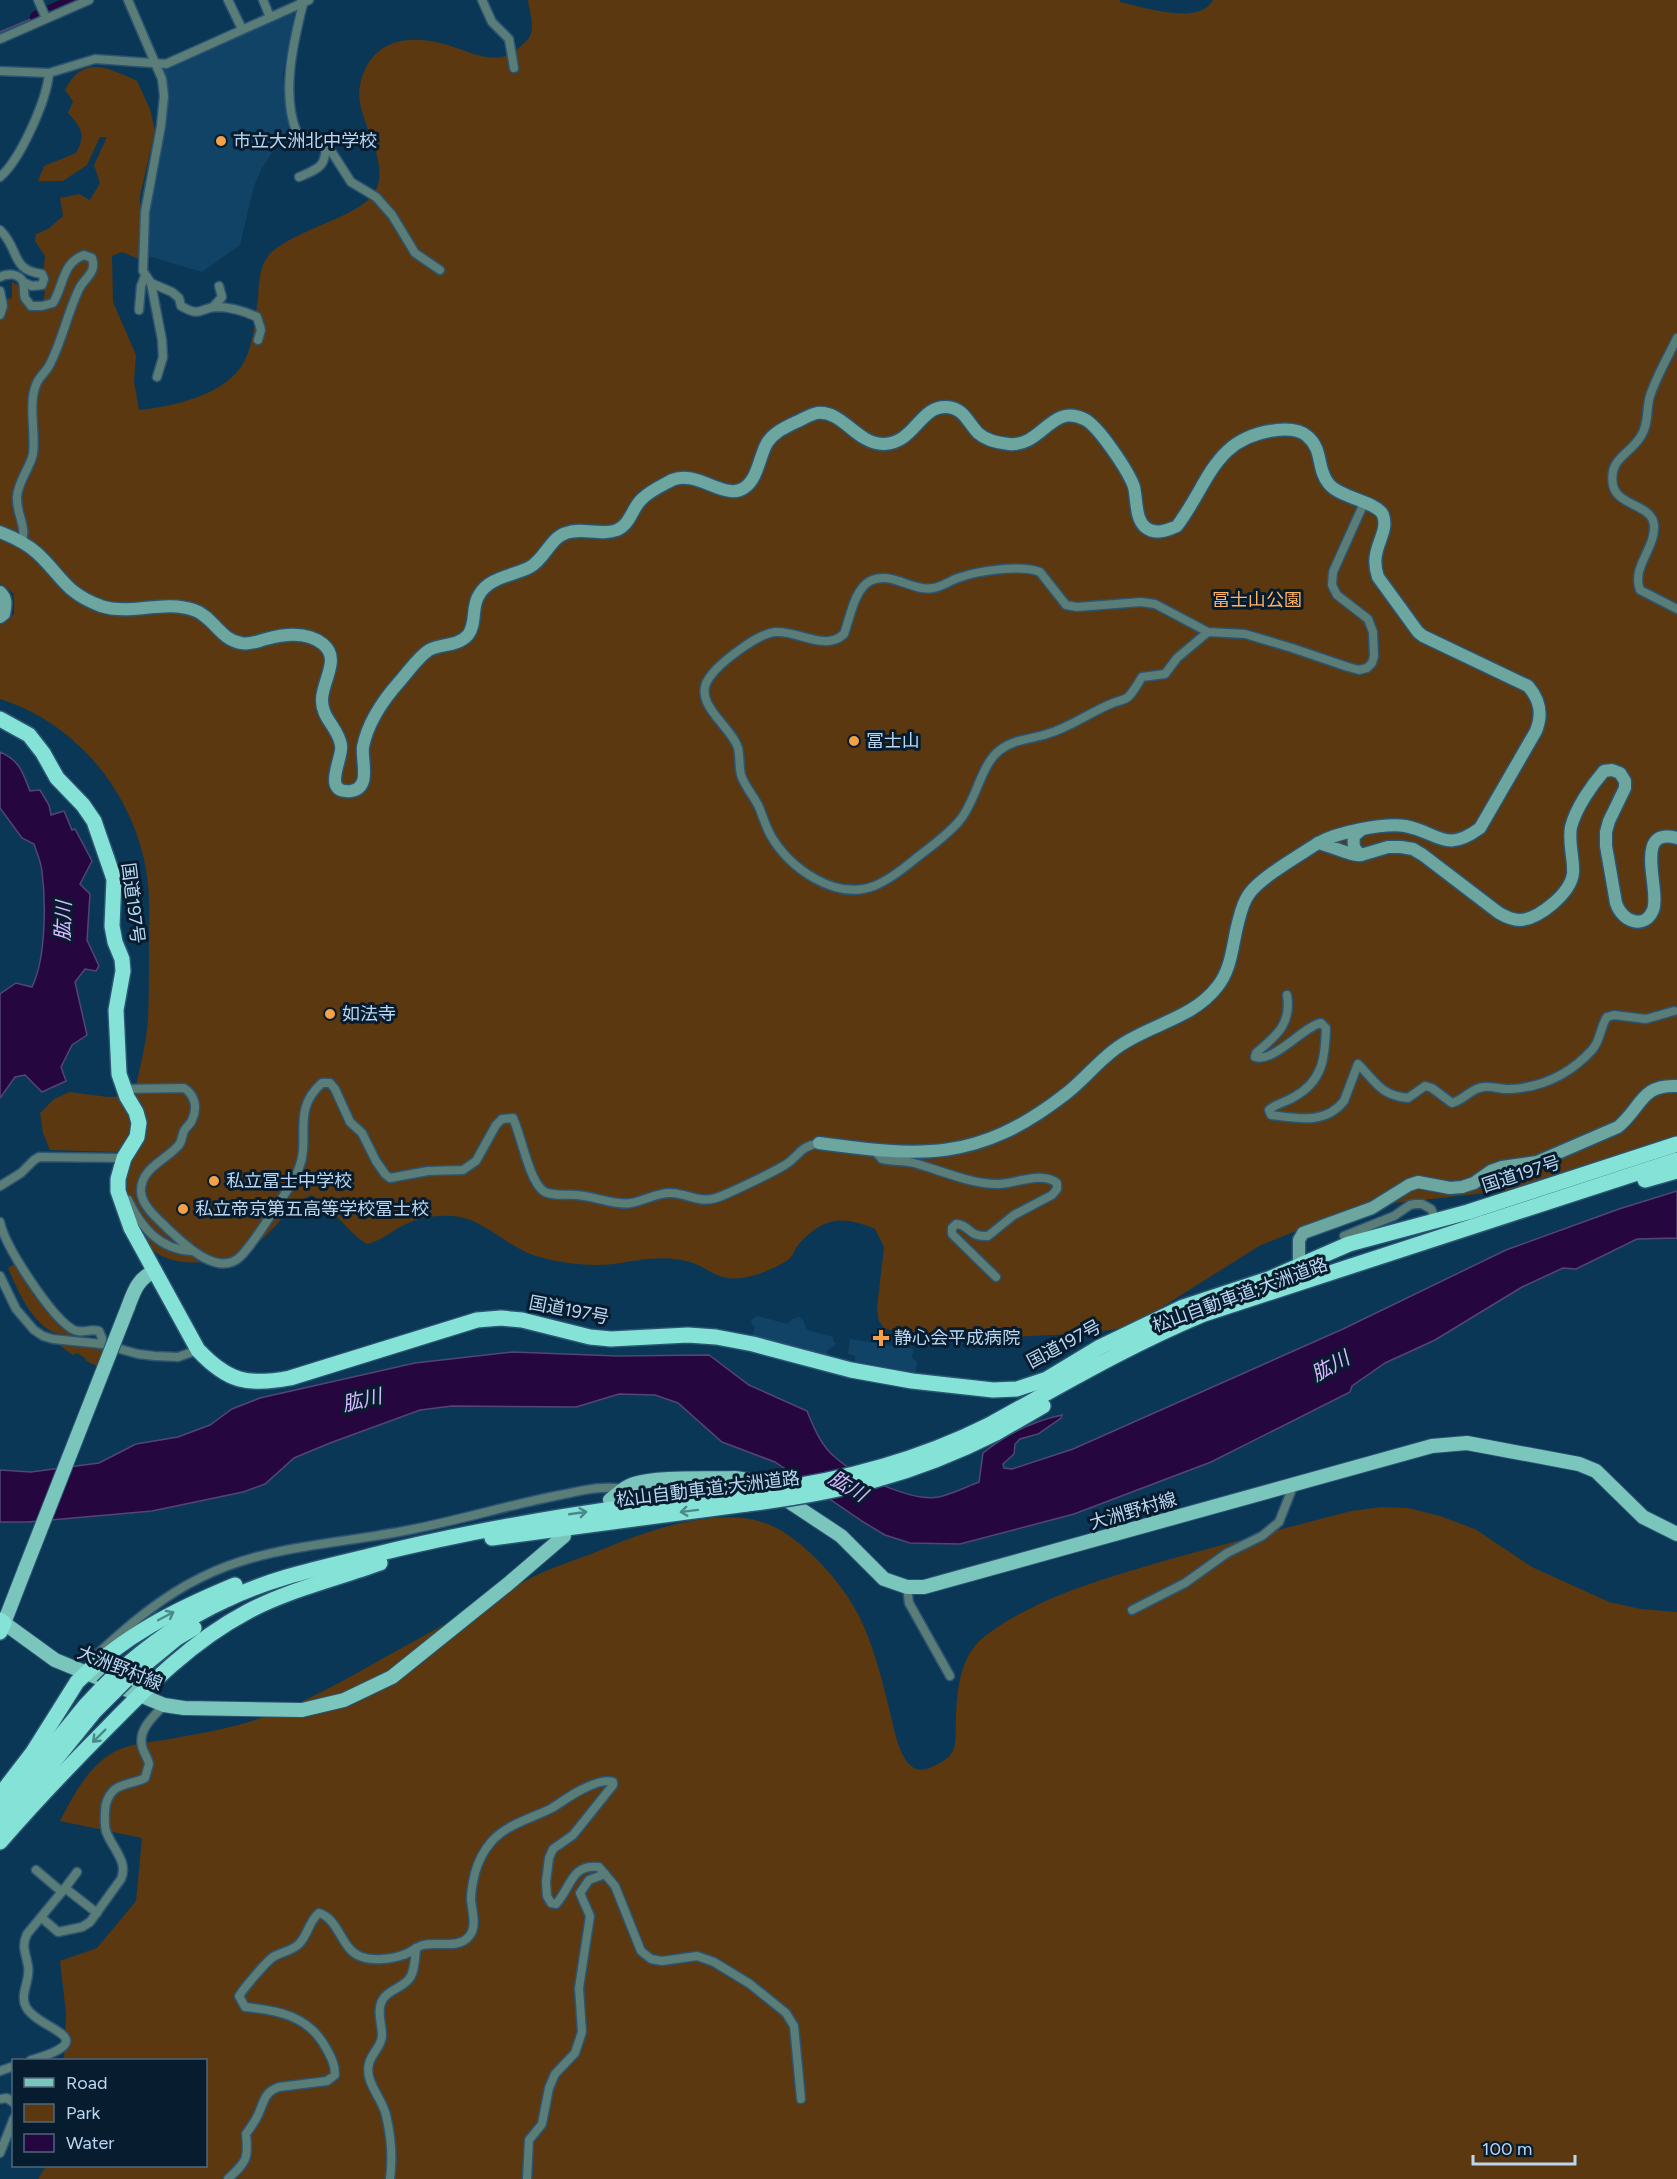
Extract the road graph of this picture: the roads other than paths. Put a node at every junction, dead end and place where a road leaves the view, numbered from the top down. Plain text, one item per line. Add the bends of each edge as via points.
1 (38, 0) edge
2 (89, 0) edge
3 (128, 0) edge
4 (228, 0) edge
5 (263, 0) edge
6 (482, 0) edge
7 (306, 1) edge
8 (44, 15) junction
9 (270, 17) junction
10 (242, 29) junction
11 (0, 39) edge
12 (155, 64) junction
13 (514, 68) dead end
14 (0, 71) edge
15 (49, 73) junction
16 (326, 143) junction
17 (0, 177) edge
18 (299, 177) dead end
19 (0, 230) edge
20 (440, 270) dead end
21 (0, 277) edge
22 (148, 280) junction
23 (23, 282) junction
24 (219, 286) dead end
25 (0, 291) edge
26 (213, 307) junction
27 (139, 310) dead end
28 (0, 315) edge
29 (1677, 338) edge
30 (258, 340) dead end
31 (157, 377) dead end
32 (1364, 504) junction
33 (0, 532) edge
34 (22, 542) junction
35 (0, 592) edge
36 (1677, 609) edge
37 (0, 617) edge
38 (1208, 632) junction
39 (0, 719) edge
40 (1360, 831) junction
41 (1677, 838) edge
42 (1318, 843) junction
43 (1361, 855) junction
44 (1287, 995) dead end
45 (1674, 1011) dead end
46 (1677, 1086) edge
47 (125, 1089) junction
48 (819, 1143) joint
49 (1677, 1144) edge
50 (874, 1150) junction
51 (123, 1158) junction
52 (1677, 1160) edge
53 (1677, 1171) edge
54 (118, 1179) junction
55 (0, 1186) edge
56 (1436, 1220) junction
57 (0, 1222) edge
58 (1344, 1236) dead end
59 (191, 1251) junction
60 (1299, 1266) junction
61 (155, 1271) junction
62 (0, 1276) edge
63 (996, 1277) dead end
64 (102, 1344) junction
65 (198, 1350) junction
66 (992, 1429) junction
67 (1294, 1484) junction
68 (622, 1490) junction
69 (610, 1500) dead end
70 (1677, 1534) edge
71 (564, 1536) dead end
72 (377, 1559) junction
73 (907, 1587) junction
74 (1132, 1610) dead end
75 (1, 1625) edge
76 (84, 1674) junction
77 (950, 1676) dead end
78 (108, 1690) junction
79 (140, 1695) junction
80 (164, 1705) junction
81 (0, 1795) edge
82 (0, 1810) edge
83 (0, 1828) edge
84 (0, 1842) edge
85 (36, 1870) dead end
86 (77, 1872) dead end
87 (606, 1874) junction
88 (64, 1890) junction
89 (97, 1913) junction
90 (42, 1918) junction
91 (416, 1948) junction
92 (37, 2059) edge
93 (801, 2099) dead end
94 (12, 2123) edge
95 (0, 2153) edge
96 (228, 2179) edge
97 (390, 2179) edge
98 (527, 2179) edge

1 - 8 street
2 - 8 street
3 - 12 street
4 - 10 street
5 - 9 street
6 - 13 street via 492,22 509,39
7 - 9 street
7 - 16 street via 289,75 294,127 297,133
8 - 11 street
9 - 10 street
10 - 12 street via 166,64
12 - 15 street via 95,59
12 - 22 street via 164,96 145,212 142,259
14 - 15 street
15 - 17 street via 48,88 34,121 14,162
16 - 18 street via 326,157 320,168
16 - 20 street via 351,182 376,197 415,253
19 - 23 street via 9,239 20,265 29,272 42,274 44,279 42,285
21 - 23 street via 12,274
22 - 26 street via 172,292 181,306 191,312 205,312
22 - 27 street via 141,286
22 - 31 street via 162,340 163,357
23 - 34 street via 25,299 32,306 42,306 53,303 66,268 75,258 84,255 92,258 95,265 79,288 50,365 36,385 33,455 17,496
24 - 26 street via 222,297
25 - 28 street
26 - 30 street via 231,308 257,317 261,330
29 - 36 street via 1656,377 1642,436 1618,459 1613,485 1617,494 1650,514 1654,521 1654,536 1640,569 1640,590
32 - 34 street via 1331,487 1324,478 1317,445 1305,434 1288,429 1250,436 1231,445 1177,526 1157,532 1140,521 1127,472 1093,425 1082,417 1066,416 1052,421 1031,441 1007,444 979,433 961,411 940,407 901,441 889,444 860,437 836,417 813,414 774,434 746,487 728,490 696,479 676,478 643,497 628,521 616,530 564,533 536,563 491,582 480,591 471,630 464,639 428,651 380,705 363,743 364,780 359,788 350,791 341,789 334,780 342,747 322,705 332,664 327,647 297,635 242,644 224,635 199,611 188,608 113,609 98,605 62,583 35,551
32 - 38 street via 1333,572 1332,585 1337,596 1368,619 1374,656 1366,668 1348,667 1245,634
32 - 40 street via 1376,507 1384,518 1374,555 1378,577 1418,632 1528,686 1536,696 1540,720 1487,818 1469,836 1447,841 1393,826
33 - 34 street
35 - 37 street via 6,605
38 - 38 street via 1177,658 1166,674 1142,677 1129,697 1058,730 1000,750 960,820 892,876 863,889 844,889 808,874 772,839 742,777 738,748 704,698 704,687 714,672 758,638 773,632 830,642 838,639 844,634 861,590 880,578 925,589 971,574 1035,570 1046,577 1066,604 1155,604
39 - 47 highway, 国道197号 via 29,735 43,753 57,778 94,821 107,857 114,879 112,926 122,965 116,1010 119,1074
40 - 42 street
40 - 43 street via 1353,844
41 - 43 street via 1668,836 1654,843 1652,913 1644,920 1633,921 1619,912 1606,846 1609,821 1625,788 1620,772 1612,770 1604,771 1598,778 1576,814 1571,828 1573,874 1568,888 1552,904 1527,919 1499,913 1413,849 1388,847
42 - 43 street
42 - 50 street via 1249,894 1238,920 1226,973 1194,1010 1149,1028 1116,1048 1069,1092 1020,1126 966,1147 938,1152
44 - 45 street via 1288,1016 1282,1029 1255,1057 1264,1058 1314,1024 1321,1023 1326,1028 1316,1080 1308,1089 1269,1110 1271,1115 1298,1119 1317,1118 1340,1106 1358,1064 1381,1091 1408,1098 1425,1086 1452,1103 1485,1087 1509,1090 1551,1082 1593,1049 1607,1017 1646,1019
46 - 60 street via 1654,1089 1618,1127 1538,1162 1502,1167 1462,1187 1418,1182 1408,1185 1372,1208 1303,1233 1299,1240
47 - 51 highway, 国道197号 via 138,1123 137,1137
47 - 59 street via 184,1088 195,1101 192,1121 182,1141 148,1171 141,1193 156,1218
48 - 50 street
48 - 59 street via 799,1151 787,1164 721,1196 707,1200 671,1193 621,1204 579,1195 547,1194 532,1175 513,1118 502,1119 496,1125 476,1161 463,1170 390,1178 362,1133 350,1122 335,1089 330,1083 322,1083 307,1104 300,1167 263,1229 236,1260 216,1262
49 - 56 highway, 国道197号
50 - 63 street via 882,1159 911,1162 984,1184 1042,1177 1057,1183 1052,1195 1014,1215 988,1236 973,1235 963,1224 952,1228 952,1234
51 - 54 highway, 国道197号
51 - 55 street via 39,1157
52 - 66 highway, 松山自動車道;大洲道路 via 1204,1314 1121,1352
53 - 66 highway, 松山自動車道;大洲道路 via 1207,1324 1164,1341
54 - 59 street via 147,1232 178,1250
54 - 61 highway, 国道197号 via 123,1208
56 - 58 street via 1431,1209 1415,1204
56 - 60 highway, 国道197号 via 1349,1244
57 - 64 street via 18,1262 62,1320 73,1330 99,1331
60 - 65 highway, 国道197号 via 1183,1307 1100,1347 1047,1379 1017,1389 993,1390 851,1371 716,1337 611,1339 501,1318 477,1320 266,1383 228,1376
61 - 65 highway, 国道197号
61 - 75 main road, 大洲野村線, bridge via 137,1284
62 - 64 street via 16,1309 43,1336
64 - 65 street via 138,1354 178,1357
66 - 72 highway, 松山自動車道;大洲道路, bridge via 942,1459 885,1479 829,1492 746,1499
67 - 70 main road, 大洲野村線 via 1432,1446 1467,1443 1579,1464 1596,1471 1643,1517
67 - 73 main road, 大洲野村線 via 924,1587
67 - 74 street via 1279,1522 1262,1536
68 - 69 main road
68 - 73 main road via 650,1481 735,1478 764,1485 841,1536 885,1579
68 - 76 street via 592,1489 235,1563 178,1590 111,1641 90,1661
71 - 80 main road, 大洲野村線 via 392,1677 363,1693 303,1710
76 -> 72 highway via 123,1641 191,1603 241,1583 330,1560
72 - 78 highway, 松山自動車道;大洲道路, bridge via 231,1607 177,1638
72 - 79 highway via 248,1611 217,1629
73 - 77 street via 909,1603
75 - 76 main road, 大洲野村線
76 - 79 main road, 大洲野村線
76 - 81 highway
78 - 82 highway, 松山自動車道;大洲道路 via 85,1706
78 - 83 highway, 松山自動車道;大洲道路
79 - 80 main road, 大洲野村線
79 -> 84 highway
80 - 89 street via 141,1735 149,1764 145,1778 115,1789 105,1806 106,1830 125,1871
85 - 88 street
86 - 88 street
87 - 91 street via 587,1866 578,1871 556,1904 547,1896 549,1858 613,1785 608,1780 582,1789 493,1840 475,1873 472,1934 457,1944 424,1944
87 - 93 street via 615,1886 641,1952 662,1961 697,1956 714,1962 786,2013 794,2026
87 - 98 street via 589,1880 580,1893 590,1916 579,1988 582,2032 574,2053 555,2074 542,2124 529,2140
88 - 89 street
88 - 90 street
89 - 90 street via 82,1927 58,1932
90 - 92 street via 24,1940 29,1966 25,2005 35,2018 59,2030 65,2040 56,2053
91 - 96 street via 382,1959 363,1958 352,1952 332,1922 319,1913 296,1948 266,1963 243,1988 239,1996 245,2007 275,2010 303,2021 316,2033 335,2065 335,2074 327,2081 279,2087 265,2095 246,2134 246,2162
91 - 97 street via 409,1979 382,2001 382,2036 368,2064 368,2076 386,2113 391,2142
94 - 95 street

